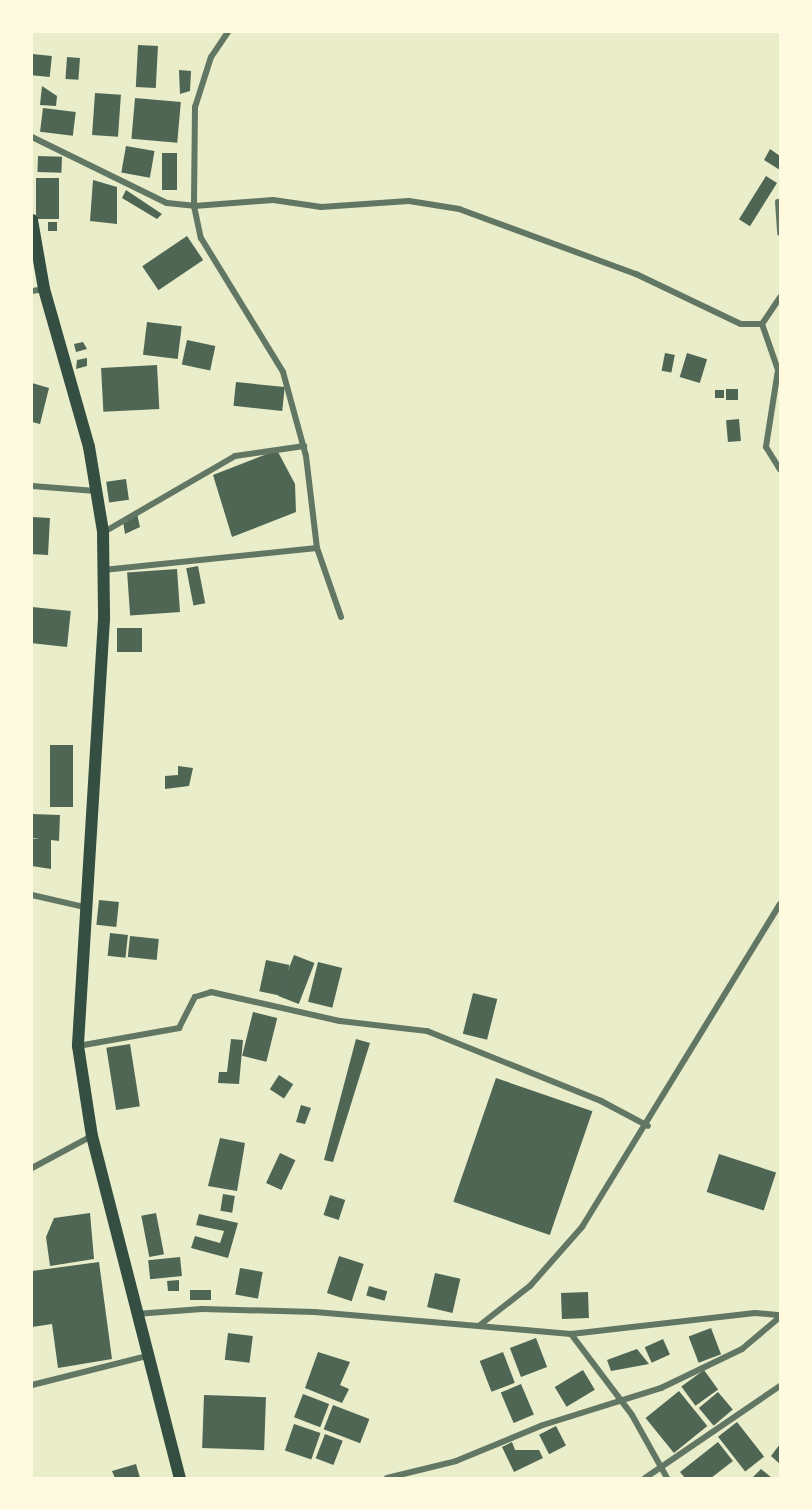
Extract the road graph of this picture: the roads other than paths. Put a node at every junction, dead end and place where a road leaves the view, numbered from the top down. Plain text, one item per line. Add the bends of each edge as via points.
1 (228, 32) edge
2 (32, 137) edge
3 (777, 202) dead end
4 (194, 206) junction
5 (32, 220) edge
6 (780, 232) edge
7 (44, 289) junction
8 (32, 291) edge
9 (780, 297) edge
10 (762, 324) junction
11 (304, 446) junction
12 (780, 470) edge
13 (32, 486) edge
14 (96, 491) junction
15 (103, 532) junction
16 (317, 548) junction
17 (103, 570) junction
18 (341, 617) dead end
19 (32, 895) edge
20 (780, 904) edge
21 (84, 907) junction
22 (78, 1046) junction
23 (648, 1126) junction
24 (92, 1136) junction
25 (32, 1168) edge
26 (136, 1314) junction
27 (780, 1316) edge
28 (479, 1325) junction
29 (571, 1334) junction
30 (147, 1356) junction
31 (32, 1385) edge
32 (780, 1386) edge
33 (620, 1403) junction
34 (663, 1467) junction
35 (180, 1479) edge
36 (387, 1479) edge
37 (645, 1479) edge
38 (667, 1479) edge

1 - 4 street via 211,57 195,107
2 - 4 street via 167,203
3 - 6 street
4 - 10 street via 410,201 459,209 636,274 741,324
4 - 11 street via 201,238 283,372
5 - 7 main road
7 - 8 street
7 - 14 main road
9 - 10 street
10 - 12 street via 778,370 766,447
11 - 15 street via 235,456
11 - 16 street
13 - 14 street
14 - 15 main road
15 - 17 main road
16 - 17 street
16 - 18 street
17 - 21 main road
19 - 21 street
20 - 23 street
21 - 22 main road
22 - 23 street via 179,1028 195,998 211,992 340,1021 427,1032 601,1101
22 - 24 main road
23 - 28 street via 560,1255 531,1286
24 - 25 street
24 - 26 main road
26 - 28 street via 202,1309 315,1312
26 - 30 main road
27 - 29 street via 755,1313
27 - 33 street via 741,1349
28 - 29 street
29 - 33 street
30 - 31 street
30 - 35 main road
32 - 34 street
33 - 34 street
33 - 36 street via 543,1425 456,1461
34 - 37 street
34 - 38 street

